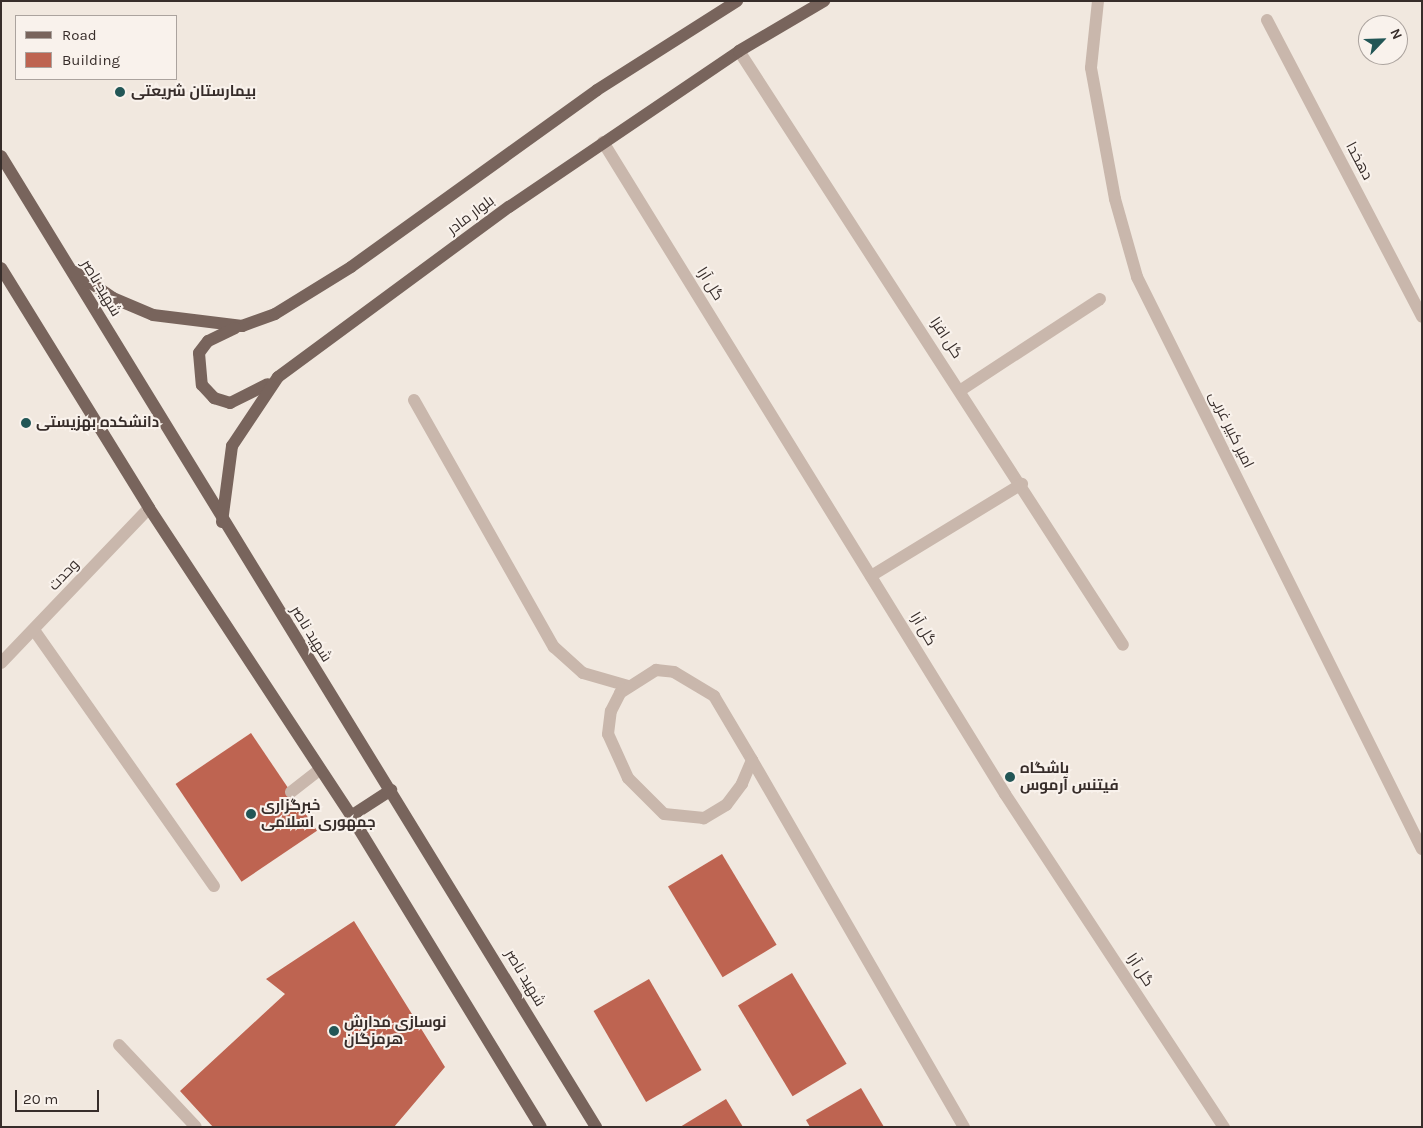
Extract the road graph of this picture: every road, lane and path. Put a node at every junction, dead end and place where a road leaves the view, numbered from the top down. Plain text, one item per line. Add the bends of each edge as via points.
1 (737, 1) edge
2 (824, 1) edge
3 (1098, 2) edge
4 (1267, 20) dead end
5 (739, 51) junction
6 (603, 142) junction
7 (1, 156) edge
8 (1, 268) edge
9 (71, 270) junction
10 (1100, 299) dead end
11 (1422, 317) edge
12 (242, 326) junction
13 (278, 377) junction
14 (961, 390) junction
15 (414, 400) dead end
16 (1022, 484) junction
17 (149, 508) junction
18 (222, 522) junction
19 (871, 576) junction
20 (34, 630) junction
21 (1123, 645) dead end
22 (1, 663) edge
23 (628, 686) junction
24 (752, 760) junction
25 (320, 769) junction
26 (391, 790) junction
27 (291, 792) dead end
28 (351, 816) junction
29 (1422, 849) edge
30 (214, 886) dead end
31 (119, 1045) dead end
32 (196, 1127) edge
33 (541, 1127) edge
34 (596, 1127) edge
35 (964, 1127) edge
36 (1224, 1127) edge

1 - 12 main road, بلوار مادر via 597,90 312,294
2 - 5 main road, بلوار مادر
3 - 29 street, امیر کبیر غربی via 1091,68 1115,199 1137,277
4 - 11 street, دهخدا
5 - 6 main road, بلوار مادر
5 - 14 street, گل افزا
6 - 13 main road, بلوار مادر
6 - 19 street, گل آرا
7 - 9 main road, شهید ناصر
8 - 17 main road
9 - 12 main road via 113,298 153,315
9 - 18 main road, شهید ناصر
10 - 14 street
12 - 13 main road, بلوار مادر via 203,347 197,368 202,385 214,398 230,403 245,399
13 - 18 main road, بلوار مادر via 232,446
14 - 16 street, گل افزا
15 - 23 street via 554,647 583,673
16 - 19 street
16 - 21 street, گل افزا
17 - 20 street, وحدت
17 - 25 main road
18 - 26 main road, شهید ناصر
19 - 36 street, گل آرا via 1005,794
20 - 22 street, وحدت
20 - 30 street
23 - 24 street via 656,670 692,681 714,696
23 - 24 street via 611,711 608,734 628,778 664,814 704,818 726,805 742,784
24 - 35 street
25 - 27 street
25 - 28 main road
26 - 28 main road
26 - 34 main road, شهید ناصر
28 - 33 main road
31 - 32 street

